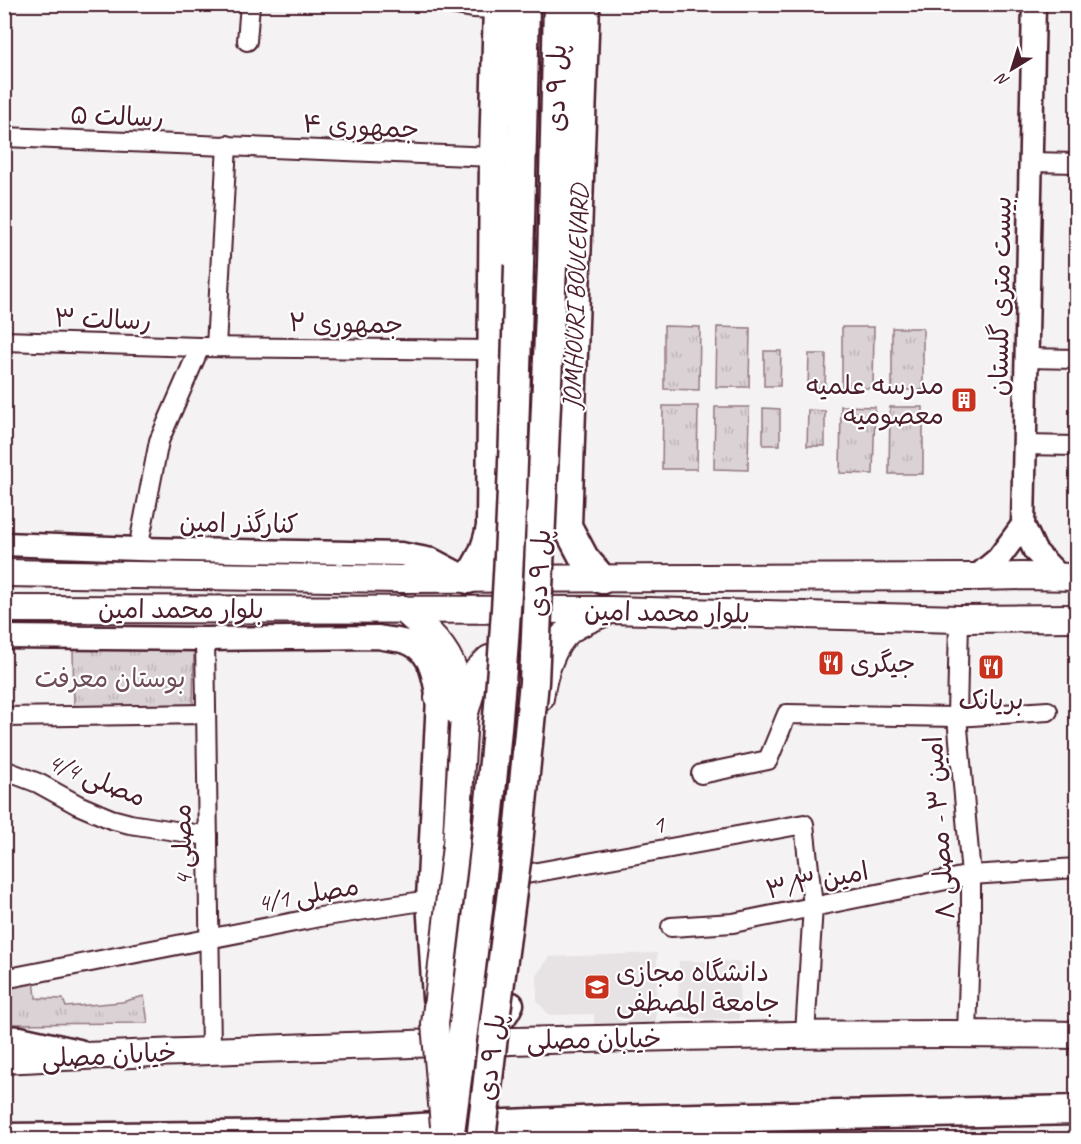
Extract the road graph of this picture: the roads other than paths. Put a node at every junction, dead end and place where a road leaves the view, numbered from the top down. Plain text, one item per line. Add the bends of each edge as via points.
1 (250, 4) edge
2 (450, 4) edge
3 (558, 4) edge
4 (585, 4) edge
5 (1035, 4) edge
6 (507, 6) edge
7 (247, 42) dead end
8 (4, 137) edge
9 (227, 145) junction
10 (494, 157) junction
11 (1031, 162) junction
12 (1077, 163) edge
13 (4, 341) edge
14 (208, 347) junction
15 (492, 350) junction
16 (1027, 358) junction
17 (1077, 359) edge
18 (1025, 445) junction
19 (1077, 446) edge
20 (1023, 525) junction
21 (567, 526) junction
22 (491, 527) junction
23 (4, 544) edge
24 (138, 549) junction
25 (4, 573) edge
26 (976, 577) junction
27 (1068, 577) edge
28 (468, 579) junction
29 (602, 579) junction
30 (4, 609) edge
31 (403, 609) junction
32 (610, 610) junction
33 (987, 618) junction
34 (1066, 618) edge
35 (959, 619) junction
36 (4, 637) edge
37 (205, 639) junction
38 (454, 671) junction
39 (542, 686) junction
40 (438, 698) junction
41 (1048, 711) dead end
42 (206, 714) junction
43 (464, 716) junction
44 (4, 717) edge
45 (957, 717) junction
46 (4, 770) edge
47 (701, 774) dead end
48 (208, 836) junction
49 (1077, 868) edge
50 (521, 875) junction
51 (971, 875) junction
52 (416, 902) dead end
53 (813, 906) junction
54 (671, 927) dead end
55 (209, 938) junction
56 (4, 979) edge
57 (508, 1026) junction
58 (805, 1034) junction
59 (967, 1034) junction
60 (1077, 1035) edge
61 (4, 1037) edge
62 (211, 1050) junction
63 (95, 1055) junction
64 (4, 1060) edge
65 (1077, 1110) edge
66 (604, 1120) junction
67 (444, 1135) edge
68 (4, 1138) edge
69 (481, 1140) edge
70 (494, 1140) edge
71 (576, 1140) edge

1 - 7 street
2 - 6 street via 473,8
3 - 69 main road, پل ۹ دی, bridge via 552,266 534,682
4 - 21 main road, JOMHOURI BOULEVARD
5 - 11 street, بیست متری گلستان
6 - 10 main road
6 - 67 main road, پل ۹ دی, bridge via 513,485 485,849 465,1017
8 - 9 street, رسالت ۵
9 - 10 street, جمهوری ۴
9 - 14 street
10 - 15 main road
11 - 12 street
11 - 16 street, بیست متری گلستان
13 - 14 street, رسالت ۳
14 - 15 street, جمهوری ۲
14 - 24 street via 159,441
15 - 22 main road
16 - 17 street
16 - 18 street, بیست متری گلستان
18 - 19 street
18 - 20 street, بیست متری گلستان
20 - 26 street via 998,559
20 - 27 street, بیست متری گلستان via 1035,551
21 - 22 main road via 554,542 534,550 504,543
21 - 29 main road, JOMHOURI BOULEVARD via 584,558
22 - 28 main road via 480,563
23 - 24 street, کنارگذر امین
24 - 28 street, کنارگذر امین via 401,554 432,560
25 - 28 main road, بلوار محمد امین
26 - 27 main road, بلوار محمد امین
26 - 29 main road, بلوار محمد امین
26 - 33 main road via 988,580 999,599 996,610
27 - 34 main road via 1050,584 1044,595 1046,608
28 - 29 main road, بلوار محمد امین
30 - 31 main road, بلوار محمد امین
31 - 32 main road, بلوار محمد امین
31 - 38 main road via 434,638
32 - 35 main road, بلوار محمد امین
32 - 39 main road via 570,630 555,645
33 - 34 main road, بلوار محمد امین
33 - 35 main road, بلوار محمد امین
35 - 45 street, امین ۳ - مصلی ۸
36 - 37 street
37 - 40 street via 403,641 428,660
37 - 42 street, مصلی 4
38 - 40 main road
38 - 43 main road
39 - 43 main road via 529,662 519,656 504,654 489,659 477,671
39 - 50 main road
40 - 43 main road
40 - 57 street via 428,900 436,1008 448,1024 466,1032 494,1027 508,1013
41 - 45 street
42 - 44 street
42 - 48 street, مصلی 4
43 - 67 main road, bridge via 456,846 435,1024
45 - 47 street via 787,714 768,760
45 - 51 street, امین ۳ - مصلی ۸
46 - 48 street, مصلی 4/4 via 111,819
48 - 55 street, مصلی 4
49 - 51 street, امین ۳/۳
50 - 53 street, 1 via 804,824
50 - 57 main road
51 - 53 street, امین ۳/۳
51 - 59 street, امین ۳ - مصلی ۸
52 - 55 street, مصلی 4/1
53 - 54 street, امین ۳/۳ via 732,923
53 - 58 street
55 - 56 street, مصلی 4/1
55 - 62 street, مصلی 4
57 - 58 main road, خیابان مصلی
57 - 62 main road, خیابان مصلی
58 - 59 main road, خیابان مصلی
59 - 60 main road, خیابان مصلی
61 - 63 street
62 - 63 main road, خیابان مصلی
63 - 64 main road, خیابان مصلی
65 - 66 main road
66 - 67 main road
66 - 71 main road
67 - 68 main road
67 - 70 main road

